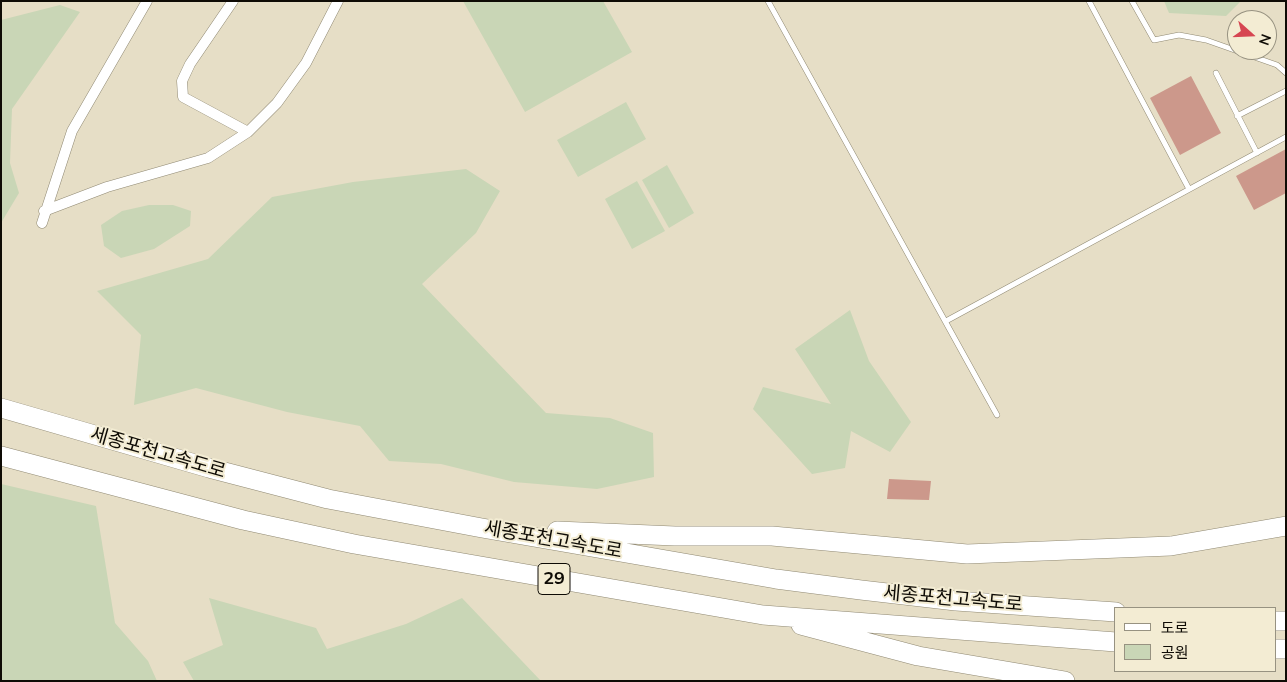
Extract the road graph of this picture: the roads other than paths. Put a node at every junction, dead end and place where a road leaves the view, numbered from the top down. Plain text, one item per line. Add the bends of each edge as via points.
1 (147, 1) edge
2 (232, 1) edge
3 (338, 1) edge
4 (768, 1) edge
5 (1088, 1) edge
6 (1132, 1) edge
7 (1216, 73) dead end
8 (1286, 74) edge
9 (1286, 91) edge
10 (1237, 116) junction
11 (248, 132) junction
12 (1286, 137) edge
13 (1257, 152) junction
14 (1189, 189) junction
15 (44, 211) junction
16 (42, 223) dead end
17 (946, 321) junction
18 (5, 409) edge
19 (997, 415) dead end
20 (1, 456) edge
21 (1286, 526) edge
22 (482, 528) junction
23 (1114, 612) edge
24 (763, 615) junction
25 (1114, 642) edge
26 (1065, 681) edge

1 - 15 street via 72,131
2 - 11 street via 190,64 182,81 183,97
3 - 11 street via 306,63 277,103
4 - 17 lane
5 - 14 lane
6 - 8 lane via 1154,40 1179,35 1206,40 1277,65
7 - 10 lane
9 - 10 lane
10 - 13 lane
11 - 15 street via 208,158 107,186
12 - 13 lane
13 - 14 lane
14 - 17 lane
15 - 16 street
17 - 19 lane
18 - 22 highway, 세종포천고속도로 / 29 via 328,499
20 - 24 highway, 세종포천고속도로 / 29 via 243,520 354,544
21 - 22 highway via 1171,546 967,554 772,536 675,536
22 - 23 highway, 세종포천고속도로 / 29 via 814,584 956,601
24 - 25 highway, 세종포천고속도로 / 29
24 - 26 highway via 918,656

